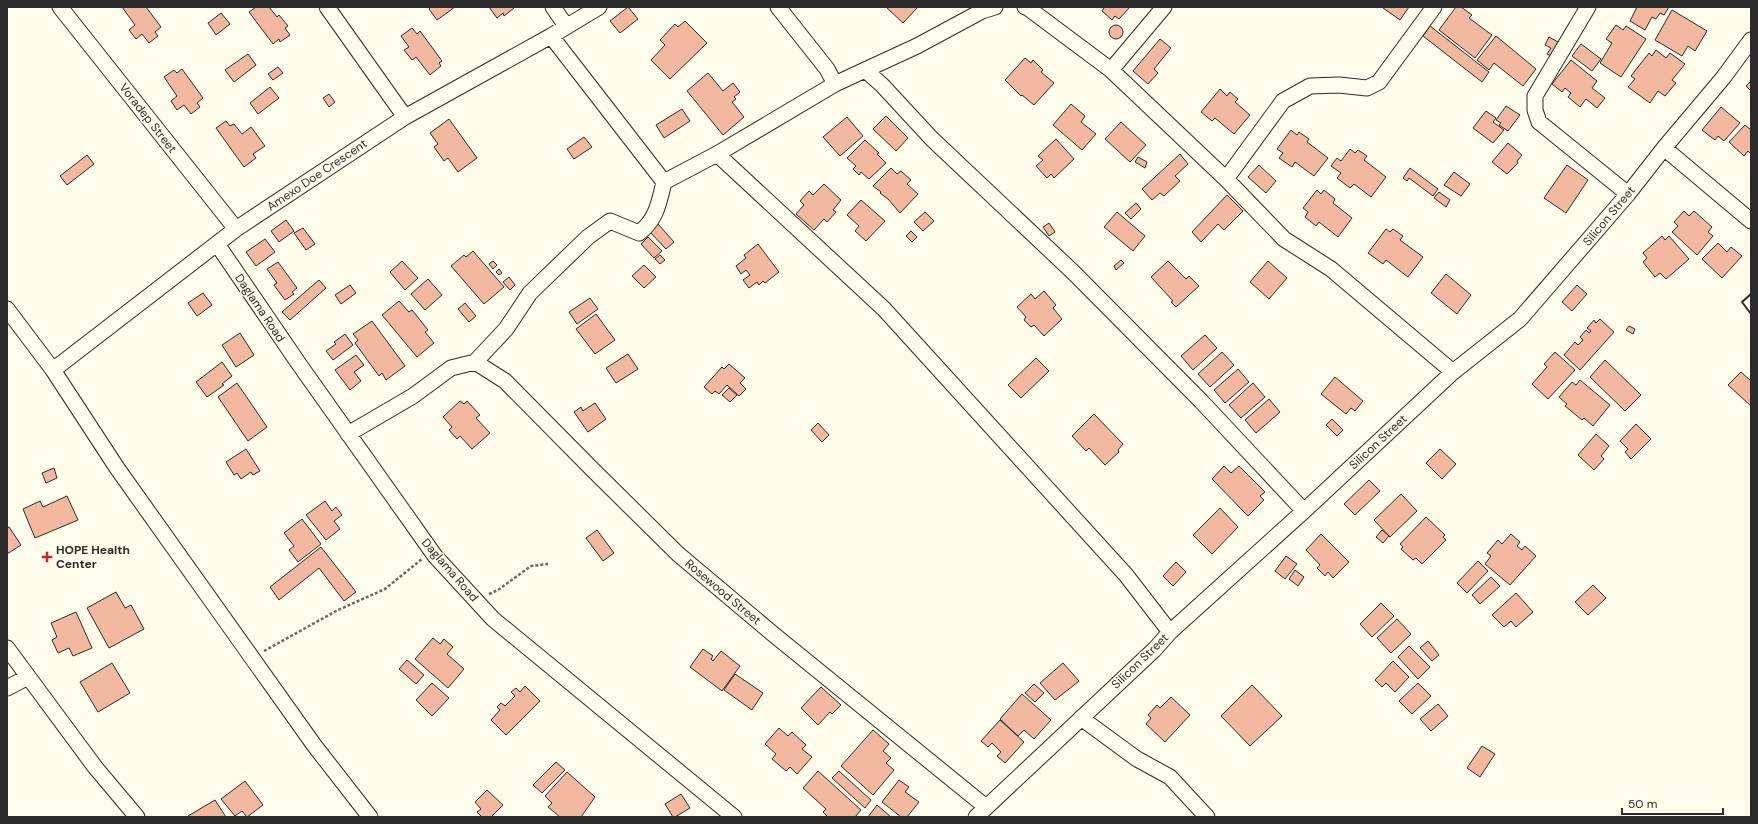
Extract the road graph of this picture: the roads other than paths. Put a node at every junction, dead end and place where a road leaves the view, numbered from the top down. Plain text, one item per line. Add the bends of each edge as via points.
1 (60, 7) edge
2 (326, 7) edge
3 (553, 7) edge
4 (599, 7) edge
5 (778, 7) edge
6 (995, 7) edge
7 (1025, 7) edge
8 (1164, 7) edge
9 (1434, 7) edge
10 (1588, 7) edge
11 (566, 26) junction
12 (550, 36) junction
13 (1751, 40) edge
14 (865, 70) junction
15 (1111, 70) junction
16 (835, 84) junction
17 (405, 116) junction
18 (1664, 148) junction
19 (717, 154) junction
20 (1226, 178) junction
21 (664, 182) junction
22 (1628, 194) junction
23 (1751, 221) edge
24 (236, 229) junction
25 (217, 244) junction
26 (7, 309) edge
27 (475, 362) junction
28 (53, 370) junction
29 (1453, 372) junction
30 (348, 434) junction
31 (1304, 511) junction
32 (1170, 632) junction
33 (7, 648) edge
34 (28, 677) junction
35 (7, 688) edge
36 (1080, 718) junction
37 (981, 812) edge
38 (137, 817) edge
39 (370, 817) edge
40 (734, 817) edge
41 (1207, 817) edge

1 - 24 street, Voradep Street
2 - 17 street
3 - 11 street
4 - 11 street, Amexo Doe Crescent
5 - 16 street via 827,69
6 - 14 street via 982,11
7 - 15 street
8 - 15 street
9 - 20 street via 1379,82 1367,88 1339,85 1310,86 1284,101
10 - 22 street via 1535,96 1535,110 1538,122
11 - 12 street, Amexo Doe Crescent
12 - 17 street, Amexo Doe Crescent
12 - 21 street
13 - 18 street, Silicon Street via 1723,78
14 - 16 street
14 - 31 street via 932,139 1084,283 1201,401
15 - 20 street
16 - 19 street
17 - 24 street, Amexo Doe Crescent
18 - 22 street, Silicon Street
18 - 23 street
19 - 21 street
19 - 32 street via 884,309 1126,575
20 - 29 street via 1284,239 1331,269
21 - 27 street via 657,209 649,226 640,233 610,221 588,237 530,293 506,329
22 - 29 street, Silicon Street via 1520,319
24 - 25 street, Amexo Doe Crescent
25 - 28 street, Amexo Doe Crescent
25 - 30 street, Daglama Road
26 - 28 street
27 - 30 street via 451,368 413,396
27 - 37 street, Rosewood Street via 505,381 678,554
28 - 39 street via 117,468 314,745
29 - 31 street, Silicon Street
30 - 40 street, Daglama Road via 432,552 493,619
31 - 32 street, Silicon Street
32 - 36 street, Silicon Street
33 - 34 street
34 - 35 street
34 - 38 street
36 - 37 street, Silicon Street
36 - 41 street via 1137,759 1170,777

